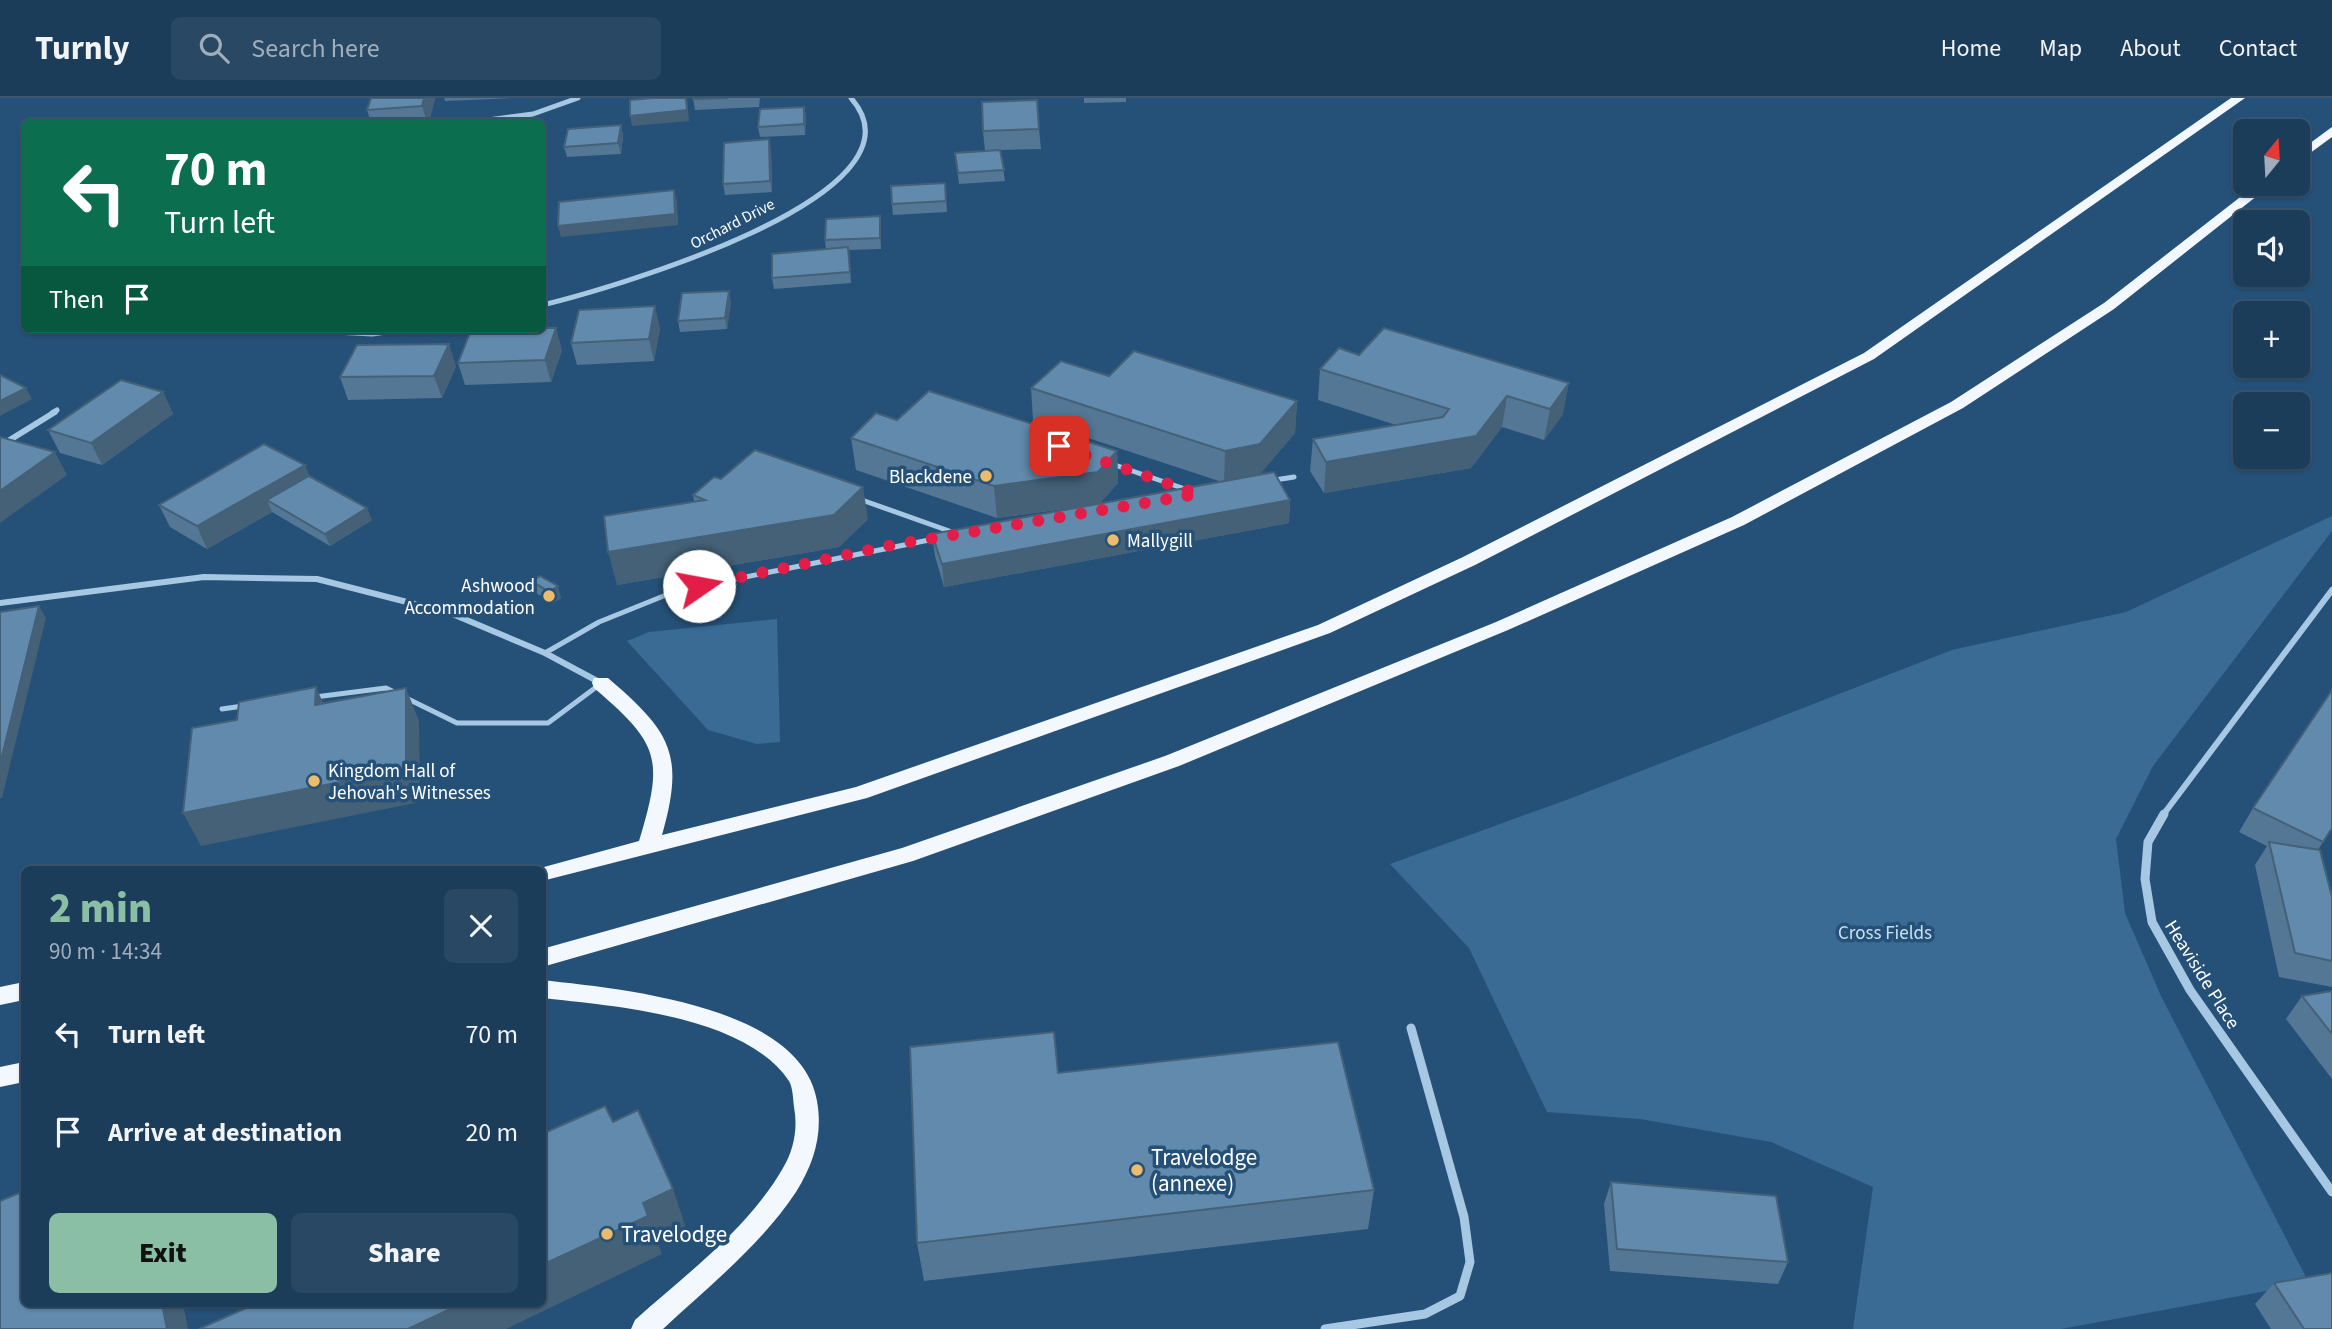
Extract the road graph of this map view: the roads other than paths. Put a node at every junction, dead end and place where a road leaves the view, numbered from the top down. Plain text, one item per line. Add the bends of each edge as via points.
1 (578, 98) edge
2 (854, 98) edge
3 (2239, 98) edge
4 (496, 119) edge
5 (2332, 131) edge
6 (2310, 148) edge
7 (2250, 196) edge
8 (546, 304) edge
9 (354, 333) edge
10 (379, 333) edge
11 (57, 410) dead end
12 (0, 446) edge
13 (1099, 460) edge
14 (1294, 477) dead end
15 (1267, 482) edge
16 (1185, 496) edge
17 (858, 499) edge
18 (2332, 590) edge
19 (0, 603) edge
20 (545, 653) junction
21 (601, 683) junction
22 (304, 699) edge
23 (250, 705) edge
24 (222, 709) dead end
25 (648, 847) junction
26 (546, 872) edge
27 (546, 957) edge
28 (546, 989) edge
29 (21, 992) edge
30 (0, 996) edge
31 (1410, 1028) dead end
32 (21, 1073) edge
33 (0, 1077) edge
34 (2332, 1192) edge
35 (644, 1329) edge
36 (1325, 1329) edge

1 - 4 street via 533,114
2 - 8 street, Orchard Drive via 867,120 867,144 847,172 810,198 677,266
3 - 25 highway via 1869,356 1469,562 1325,629 860,793
5 - 6 highway
7 - 27 highway via 2109,306 1957,405 1738,521 1502,626 1172,761 906,855
9 - 10 street
11 - 12 street
13 - 16 lane via 1198,494
14 - 15 lane
17 - 20 lane via 960,535 676,591 599,622
18 - 34 street, Heaviside Place via 2172,800 2148,842 2145,879 2152,922 2190,990
19 - 20 street via 204,577 317,579 450,613
20 - 21 street
21 - 22 lane via 548,723 457,723 386,688
21 - 25 highway via 640,716 660,753 665,787
23 - 24 lane
25 - 26 highway
28 - 35 highway via 678,1010 754,1036 800,1077 808,1113 805,1150 781,1194 725,1255
29 - 30 highway
31 - 36 street via 1464,1217 1470,1262 1460,1296 1425,1314
32 - 33 highway

